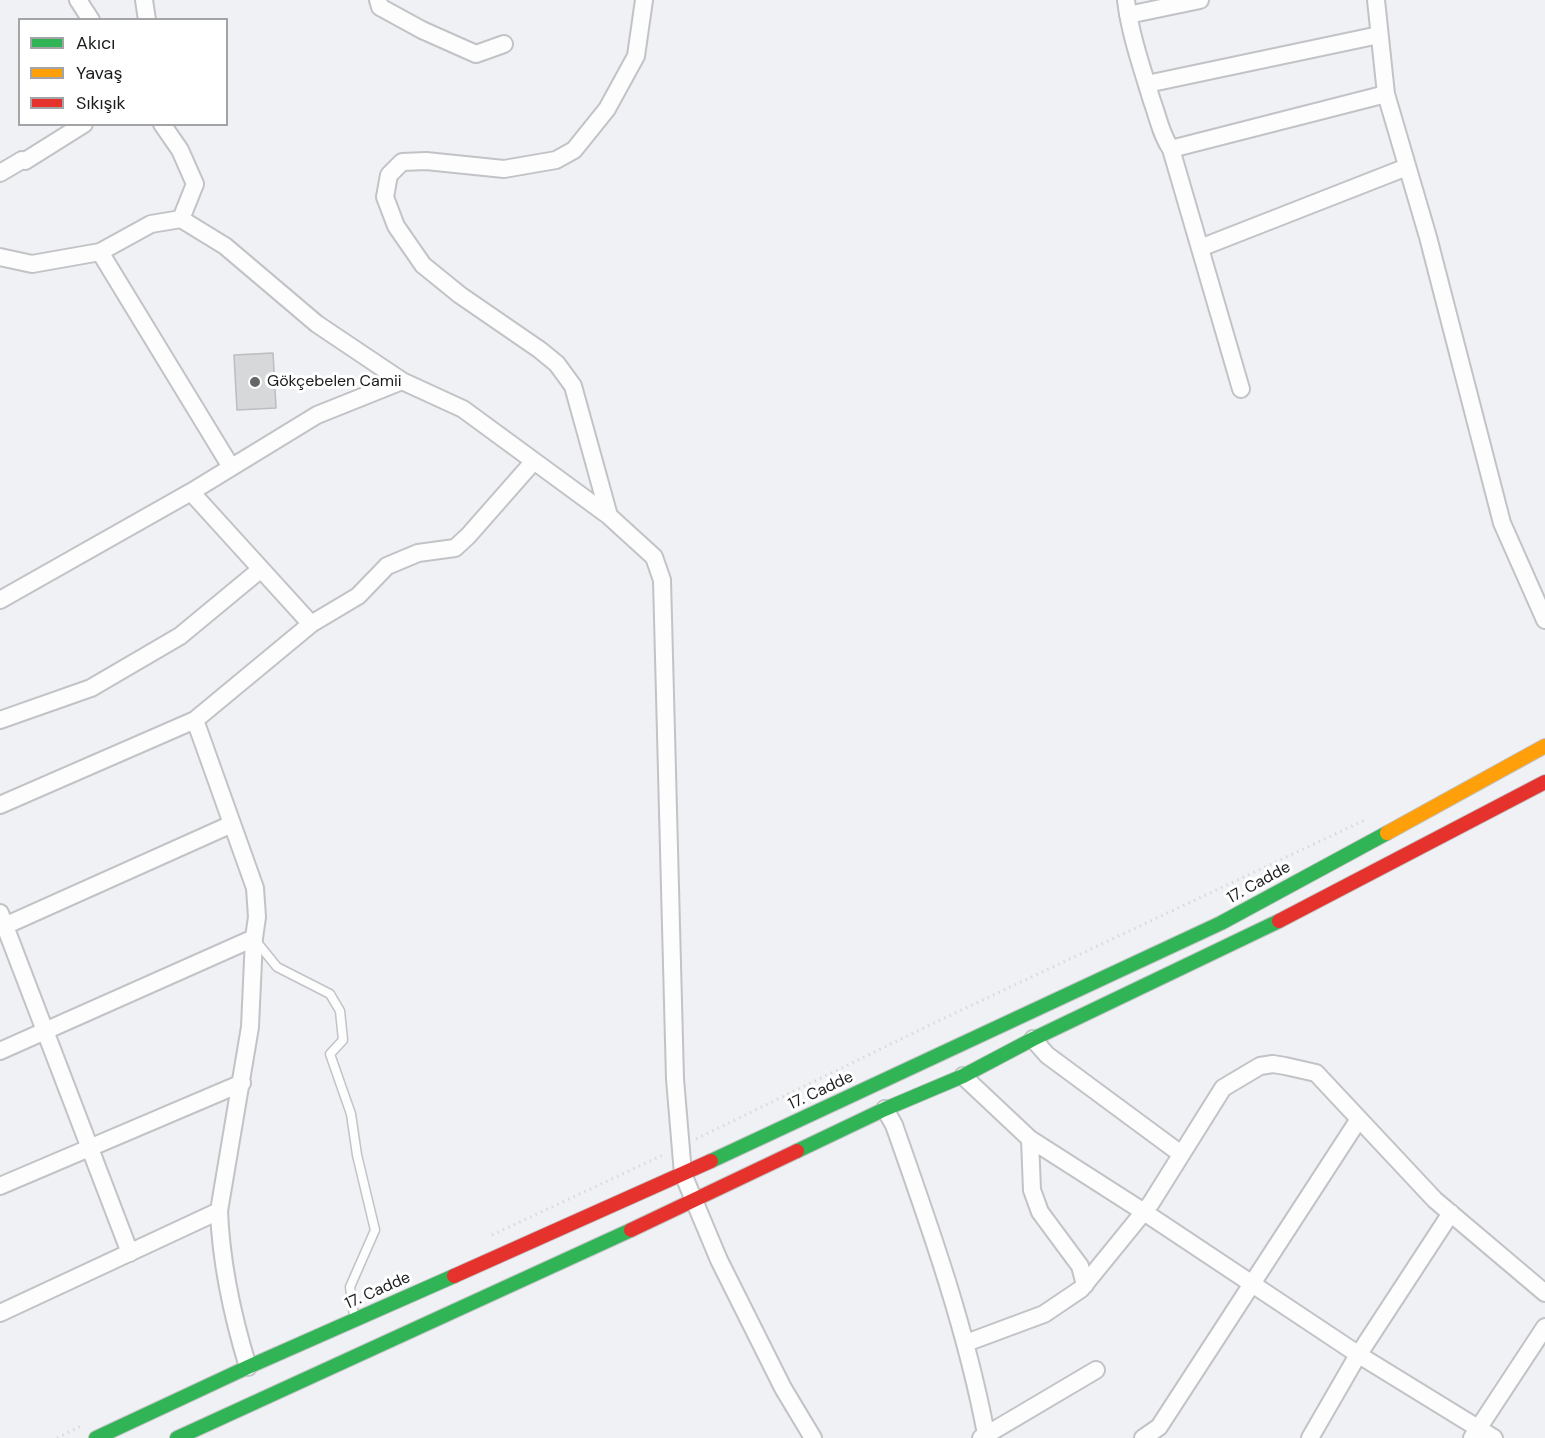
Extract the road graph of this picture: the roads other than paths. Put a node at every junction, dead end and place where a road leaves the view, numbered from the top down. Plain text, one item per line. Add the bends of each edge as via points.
1 (78, 0) edge
2 (144, 0) edge
3 (378, 0) edge
4 (644, 0) edge
5 (1200, 0) edge
6 (1376, 0) edge
7 (1127, 8) edge
8 (90, 18) edge
9 (147, 18) edge
10 (1379, 35) junction
11 (504, 44) dead end
12 (1147, 84) junction
13 (1386, 94) junction
14 (81, 126) edge
15 (164, 126) edge
16 (1171, 149) junction
17 (1407, 167) junction
18 (0, 173) edge
19 (181, 219) junction
20 (1200, 248) junction
21 (100, 252) junction
22 (0, 258) edge
23 (402, 381) junction
24 (1241, 389) dead end
25 (534, 461) junction
26 (231, 467) junction
27 (191, 492) junction
28 (609, 516) junction
29 (261, 570) junction
30 (0, 600) edge
31 (1545, 620) edge
32 (311, 624) junction
33 (0, 720) edge
34 (195, 720) junction
35 (1545, 746) edge
36 (1545, 782) edge
37 (0, 805) edge
38 (232, 824) junction
39 (2, 922) edge
40 (254, 938) junction
41 (45, 1030) junction
42 (1033, 1039) junction
43 (0, 1051) edge
44 (963, 1076) junction
45 (242, 1083) junction
46 (885, 1109) junction
47 (1359, 1119) junction
48 (1029, 1139) junction
49 (91, 1148) junction
50 (1181, 1154) junction
51 (682, 1174) junction
52 (0, 1186) edge
53 (693, 1201) junction
54 (219, 1211) junction
55 (1144, 1212) junction
56 (1451, 1214) junction
57 (130, 1252) junction
58 (1252, 1284) junction
59 (1084, 1285) junction
60 (1545, 1293) edge
61 (0, 1313) edge
62 (354, 1319) junction
63 (1545, 1328) edge
64 (966, 1343) junction
65 (1359, 1355) junction
66 (248, 1367) junction
67 (1096, 1370) dead end
68 (1162, 1432) edge
69 (1475, 1433) edge
70 (984, 1436) edge
71 (96, 1438) edge
72 (177, 1438) edge
73 (813, 1438) edge
74 (1143, 1438) edge
75 (1310, 1438) edge
76 (1494, 1438) edge

1 - 8 street
2 - 9 street
3 - 11 street via 380,7 476,54
4 - 28 street via 636,56 607,108 574,150 556,160 504,170 402,162 390,175 385,197 396,226 423,265 540,350 573,386
5 - 7 street
6 - 10 street
7 - 12 street
10 - 12 street
10 - 13 street
12 - 16 street
13 - 16 street
13 - 17 street
14 - 18 street
15 - 19 street via 195,184
16 - 20 street
17 - 20 street
17 - 31 street via 1502,523
19 - 21 street via 151,224
19 - 23 street via 225,246 317,324
20 - 24 street
21 - 22 street via 32,264
21 - 26 street
23 - 25 street via 463,409
23 - 26 street via 317,415
25 - 28 street
25 - 32 street via 455,548 418,553 387,566 358,596
26 - 27 street
27 - 29 street
27 - 30 street
28 - 51 street via 654,557 662,580 675,1067
29 - 32 street
29 - 33 street via 180,636 91,688
32 - 34 street
34 - 37 street
34 - 38 street
35 - 51 street, 17. Cadde via 1221,923
36 - 42 street via 1238,942
38 - 39 street
38 - 40 street via 255,888
39 - 41 street
40 - 41 street
40 - 45 street via 250,1027
40 - 62 lane via 277,967 330,994 340,1011 343,1040 330,1054 351,1114 375,1230 350,1287
41 - 43 street
41 - 49 street
42 - 44 street
42 - 50 street via 1047,1055
44 - 46 street
44 - 48 street
45 - 49 street
45 - 54 street
46 - 53 street
46 - 64 street via 894,1125
47 - 50 street via 1316,1073 1273,1064 1260,1066 1223,1088
47 - 56 street
47 - 58 street
48 - 55 street
48 - 59 street via 1032,1190 1040,1212 1080,1266
49 - 52 street
49 - 57 street
50 - 55 street
51 - 53 street
51 - 62 street, 17. Cadde
53 - 72 street
53 - 73 street via 778,1377
54 - 57 street
54 - 66 street via 220,1237
55 - 58 street
55 - 59 street
56 - 60 street
56 - 65 street
57 - 61 street
58 - 65 street
58 - 68 street
59 - 64 street via 1044,1314
62 - 66 street, 17. Cadde
63 - 69 street
64 - 70 street
65 - 69 street
65 - 75 street
66 - 71 street, 17. Cadde
67 - 70 street
68 - 74 street
69 - 76 street

